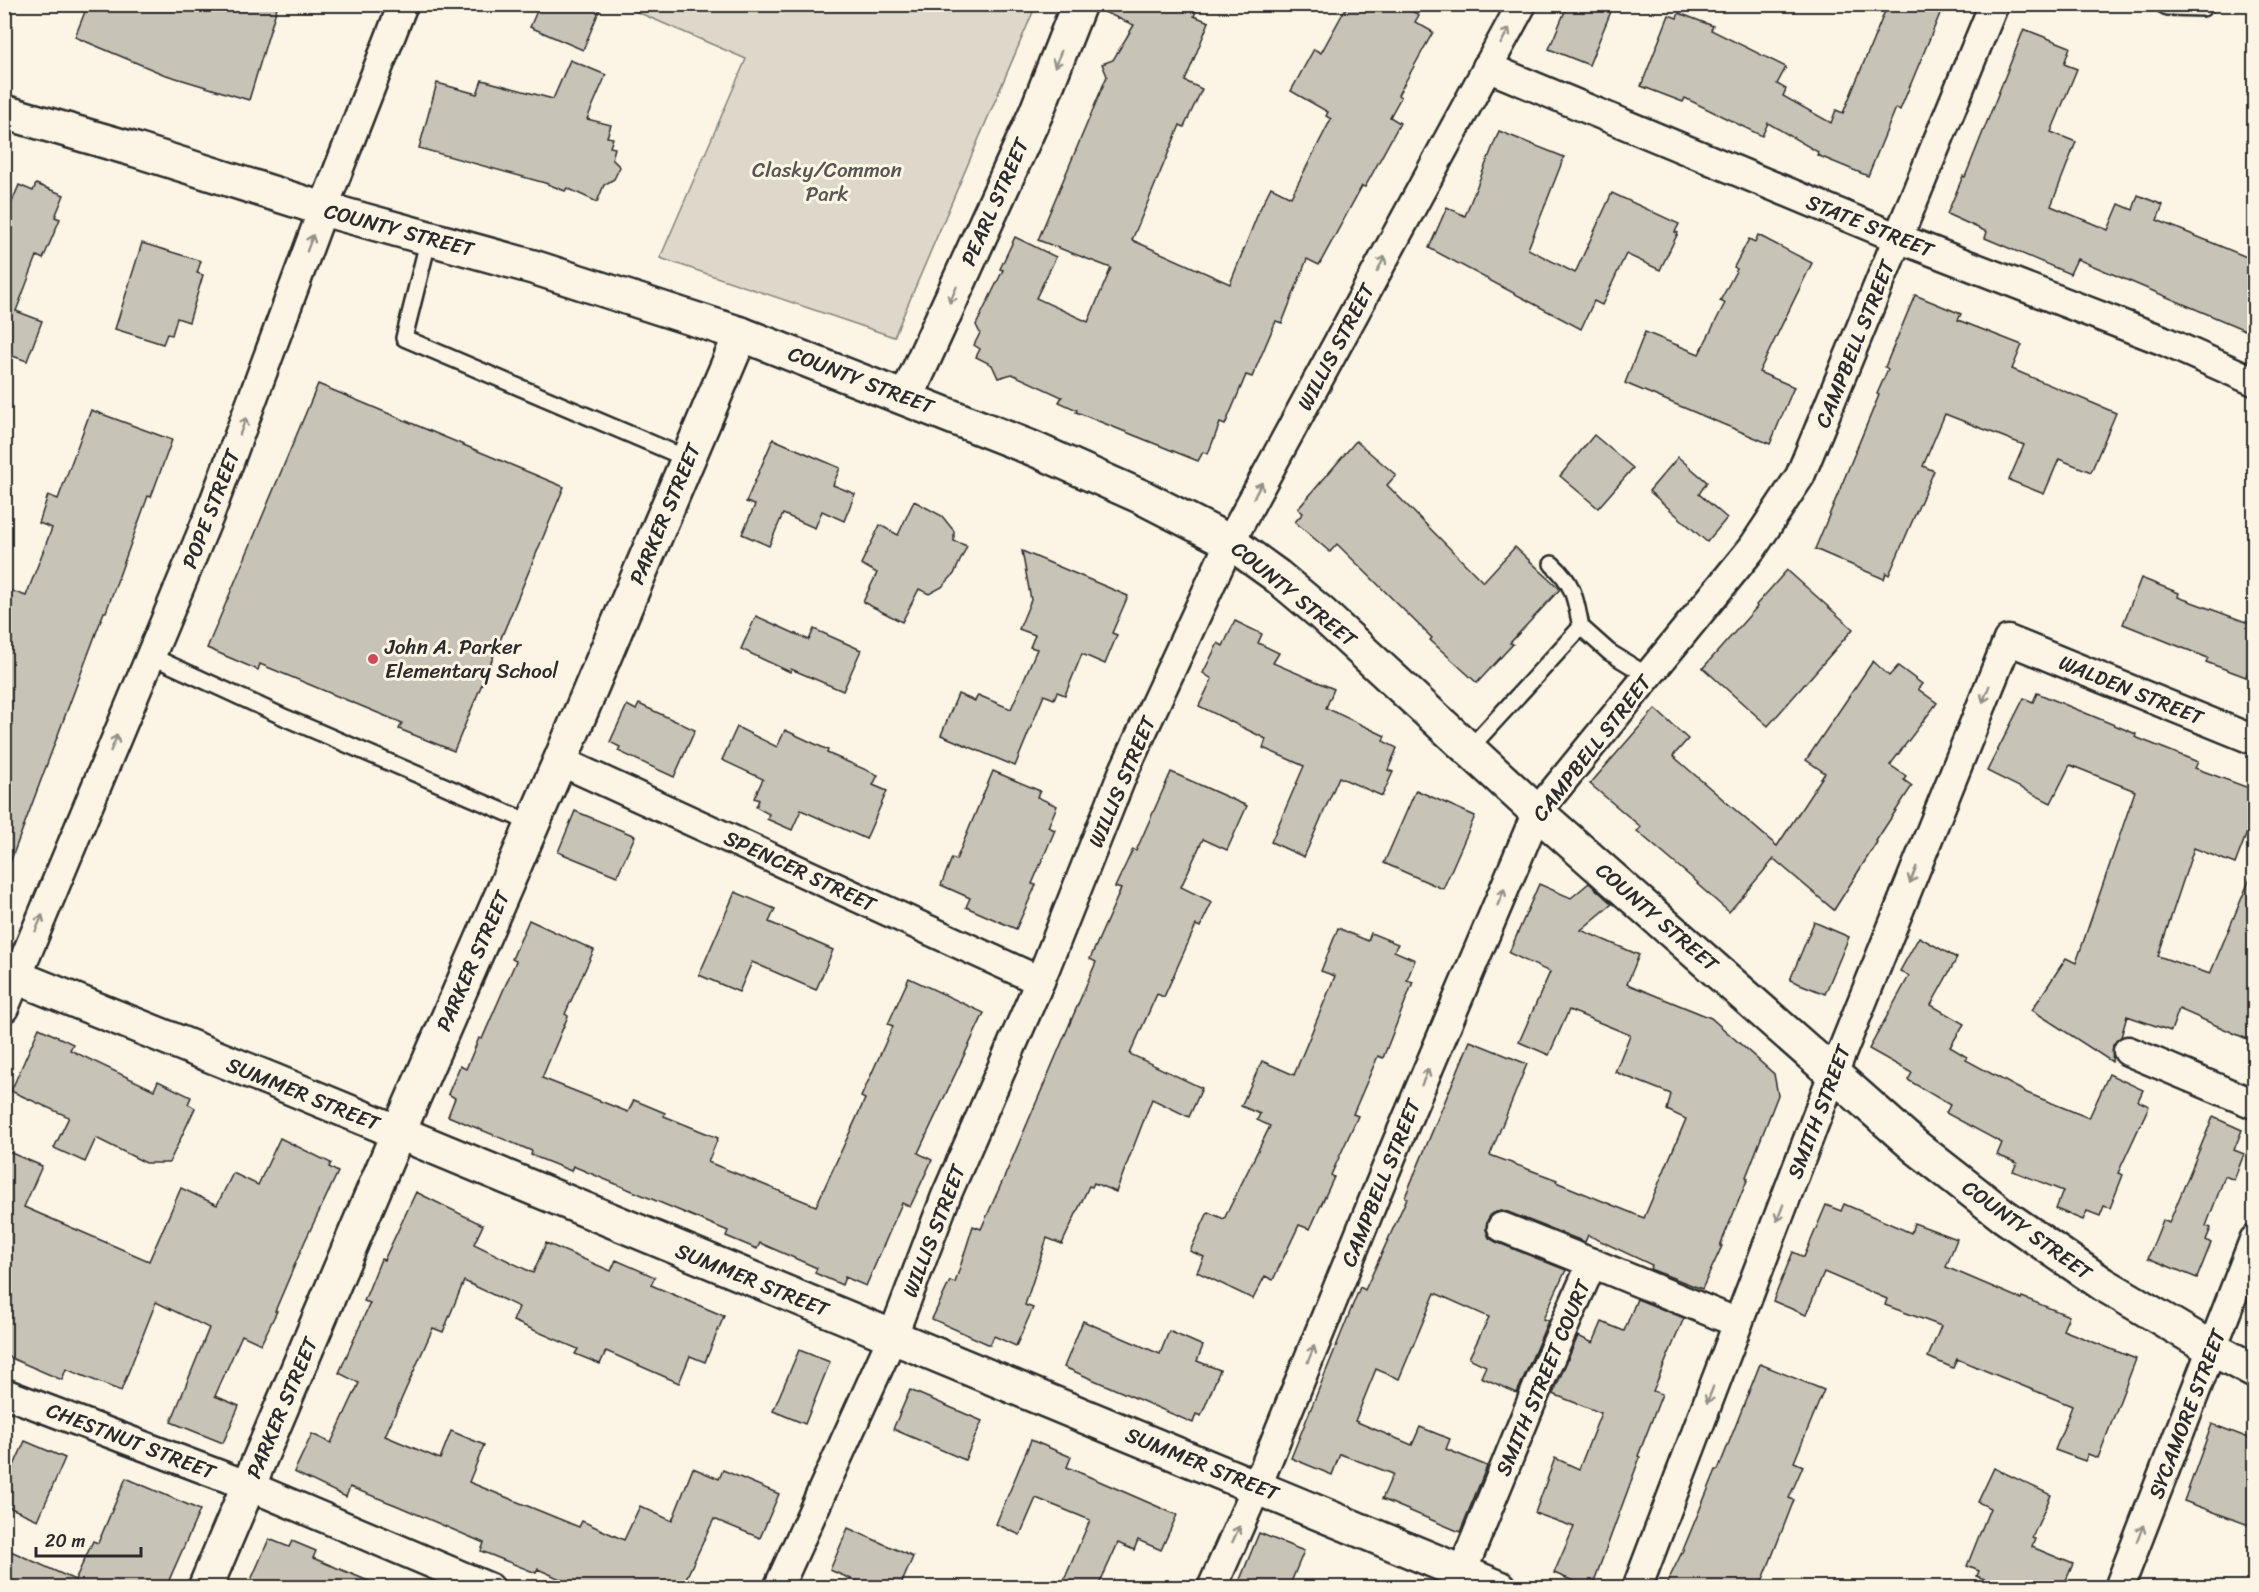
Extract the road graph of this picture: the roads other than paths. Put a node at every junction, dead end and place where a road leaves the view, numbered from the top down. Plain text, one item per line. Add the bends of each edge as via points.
1 (403, 4) edge
2 (1079, 4) edge
3 (1522, 4) edge
4 (1995, 4) edge
5 (2162, 4) edge
6 (2207, 4) edge
7 (1488, 67) junction
8 (4, 112) edge
9 (323, 209) junction
10 (429, 238) junction
11 (1898, 238) junction
12 (741, 334) junction
13 (2254, 381) edge
14 (906, 398) junction
15 (688, 459) junction
16 (1230, 542) junction
17 (1552, 564) dead end
18 (1581, 627) junction
19 (2008, 640) joint
20 (151, 656) junction
21 (1648, 676) junction
22 (2254, 740) edge
23 (1469, 749) junction
24 (560, 761) junction
25 (1537, 812) junction
26 (533, 824) junction
27 (10, 974) edge
28 (1040, 981) junction
29 (4, 1008) edge
30 (2128, 1051) dead end
31 (1833, 1074) junction
32 (2254, 1104) edge
33 (398, 1133) junction
34 (1502, 1227) dead end
35 (2254, 1239) edge
36 (1592, 1263) junction
37 (1738, 1323) junction
38 (892, 1338) junction
39 (2213, 1349) junction
40 (2254, 1371) edge
41 (4, 1393) edge
42 (249, 1486) junction
43 (1257, 1486) junction
44 (1462, 1572) junction
45 (205, 1587) edge
46 (490, 1587) edge
47 (778, 1587) edge
48 (1212, 1587) edge
49 (1500, 1587) edge
50 (1637, 1587) edge
51 (2119, 1587) edge

1 - 9 street, POPE STREET
2 -> 14 main road, PEARL STREET via 1036,113
7 -> 3 street, WILLIS STREET
4 - 11 street, CAMPBELL STREET
5 - 6 lane via 2203,8
7 - 11 street, STATE STREET
16 -> 7 street, WILLIS STREET
8 - 9 main road, COUNTY STREET
9 - 10 main road, COUNTY STREET
20 -> 9 street, POPE STREET via 209,516
10 - 12 main road, COUNTY STREET via 563,276
10 - 15 lane via 404,338
11 - 13 street, STATE STREET via 2162,340
11 - 21 street, CAMPBELL STREET via 1800,476 1753,547
12 - 14 main road, COUNTY STREET
12 - 15 main road, PARKER STREET
14 - 16 main road, COUNTY STREET via 1098,476
15 - 24 main road, PARKER STREET
16 - 23 main road, COUNTY STREET via 1322,613
16 - 28 street, WILLIS STREET via 1123,773
17 - 18 lane via 1572,587
18 - 21 lane via 1609,652
18 - 23 lane
19 - 22 street, WALDEN STREET
19 -> 31 street, SMITH STREET
20 - 26 lane
27 -> 20 street, POPE STREET
21 - 25 street, CAMPBELL STREET
23 - 25 main road, COUNTY STREET
24 - 26 main road, PARKER STREET
24 - 28 street, SPENCER STREET
25 - 31 main road, COUNTY STREET
43 -> 25 street, CAMPBELL STREET
26 - 33 main road, PARKER STREET
27 - 29 street, POPE STREET
27 - 33 main road, SUMMER STREET
28 - 38 street, WILLIS STREET via 946,1196
30 - 32 street
31 -> 37 street, SMITH STREET
31 - 39 main road, COUNTY STREET via 2004,1216 2103,1284
33 - 38 main road, SUMMER STREET
33 - 42 main road, PARKER STREET
34 - 36 street
35 - 39 street, SYCAMORE STREET
36 - 37 street, SMITH STREET COURT
36 - 44 street, SMITH STREET COURT
37 -> 50 street, SMITH STREET
38 - 43 main road, SUMMER STREET
38 - 47 street, WILLIS STREET
39 - 40 main road, COUNTY STREET
51 -> 39 street, SYCAMORE STREET
41 - 42 street, CHESTNUT STREET
42 - 45 main road, PARKER STREET
42 - 46 street, CHESTNUT STREET
43 - 44 main road, SUMMER STREET
48 -> 43 street, CAMPBELL STREET
44 - 49 main road, SUMMER STREET

